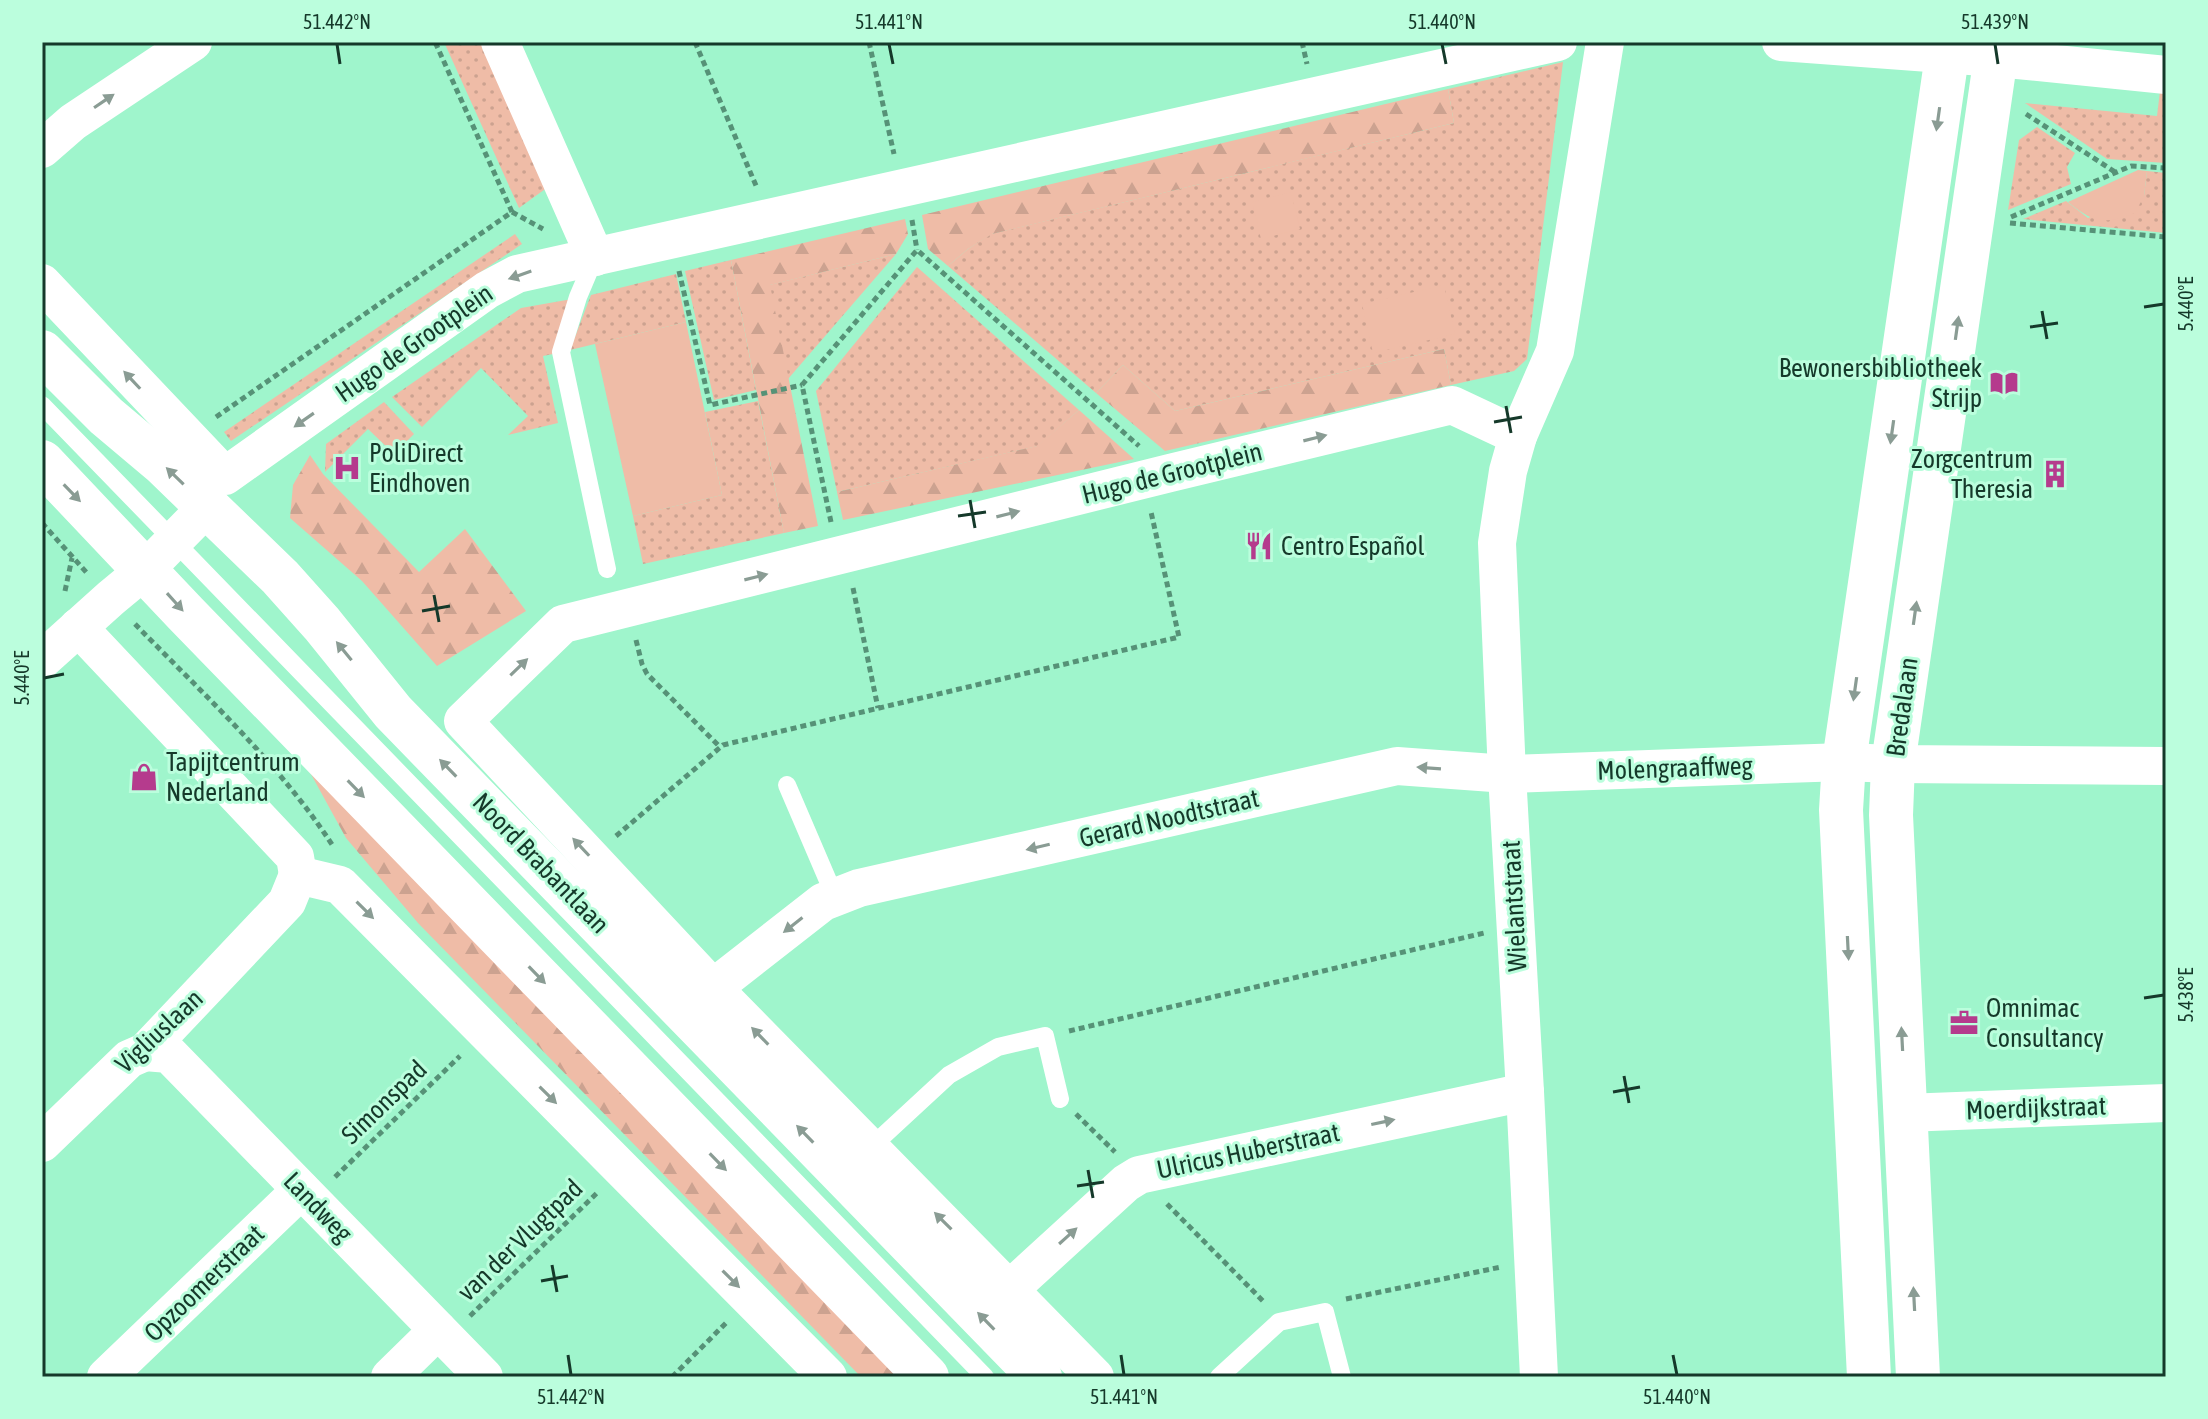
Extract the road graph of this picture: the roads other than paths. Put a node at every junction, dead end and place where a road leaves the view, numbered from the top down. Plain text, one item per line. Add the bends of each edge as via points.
1 (193, 42) edge
2 (500, 42) edge
3 (1558, 42) edge
4 (1605, 42) edge
5 (1781, 42) edge
6 (1948, 48) edge
7 (1996, 64) edge
8 (2166, 75) edge
9 (42, 149) edge
10 (595, 257) junction
11 (42, 283) edge
12 (42, 352) edge
13 (42, 405) edge
14 (1518, 436) junction
15 (42, 462) edge
16 (216, 492) junction
17 (160, 555) junction
18 (607, 569) dead end
19 (78, 627) junction
20 (42, 660) edge
21 (463, 721) joint
22 (1844, 762) junction
23 (1893, 764) junction
24 (2166, 766) edge
25 (1507, 774) junction
26 (787, 785) dead end
27 (298, 875) junction
28 (835, 897) junction
29 (713, 988) junction
30 (145, 1052) junction
31 (1525, 1092) junction
32 (1060, 1099) road end
33 (2166, 1103) edge
34 (1905, 1113) junction
35 (42, 1143) edge
36 (870, 1148) junction
37 (306, 1195) junction
38 (1010, 1289) junction
39 (442, 1334) junction
40 (106, 1377) edge
41 (390, 1377) edge
42 (484, 1377) edge
43 (828, 1377) edge
44 (927, 1377) edge
45 (985, 1377) edge
46 (1040, 1377) edge
47 (1095, 1377) edge
48 (1219, 1377) edge
49 (1342, 1377) edge
50 (1539, 1377) edge
51 (1869, 1377) edge
52 (1918, 1377) edge

9 -> 1 street via 73,122
2 - 10 street
3 - 10 street, Hugo de Grootplein
4 - 14 street via 1555,351
5 - 6 street
6 - 7 street
6 -> 22 main road, Bredalaan
7 - 8 street
23 -> 7 main road, Bredalaan
10 -> 16 street, Hugo de Grootplein via 517,274 487,290
10 - 18 lane via 561,352
16 -> 11 street, Noord Brabantlaan via 186,437
16 -> 12 main road, Noord Brabantlaan via 163,464
13 - 17 lane, Noord Brabantlaan
21 -> 14 street, Hugo de Grootplein via 563,624 1452,405
14 - 25 street, Wielantstraat via 1497,543
15 -> 17 main road, Noord Brabantlaan
16 - 17 street, Hugo de Grootplein
46 -> 16 main road, Noord Brabantlaan via 393,712
17 - 19 street, Hugo de Grootplein
17 -> 44 main road, Noord Brabantlaan via 219,648
17 - 45 lane, Noord Brabantlaan
19 - 20 street, Hugo de Grootplein
19 - 27 street via 295,857
29 -> 21 street, Noord Brabantlaan
22 - 23 street, Molengraaffweg
22 - 25 street, Molengraaffweg
22 -> 51 main road, Bredalaan via 1841,810
23 - 24 street, Molengraaffweg
34 -> 23 main road, Bredalaan
25 -> 28 street, Gerard Noodtstraat via 1397,766
25 - 31 street, Wielantstraat
26 - 28 lane
27 - 30 street, Vigliuslaan via 287,902
27 -> 43 street via 340,885
28 -> 29 street, Gerard Noodtstraat
36 -> 29 street, Noord Brabantlaan
30 - 35 street, Vigliuslaan via 129,1059
30 - 37 street, Landweg via 169,1054
38 -> 31 street, Ulricus Huberstraat via 1139,1175
31 - 50 street, Wielantstraat
32 - 36 lane via 1045,1036 998,1047 949,1075
33 - 34 street, Moerdijkstraat
52 -> 34 main road, Bredalaan
38 -> 36 street, Noord Brabantlaan
37 - 39 street, Landweg
37 - 40 street, Opzoomerstraat
38 - 47 street, Noord Brabantlaan
39 - 41 street
39 - 42 street, Landweg
48 - 49 lane via 1279,1322 1325,1312

